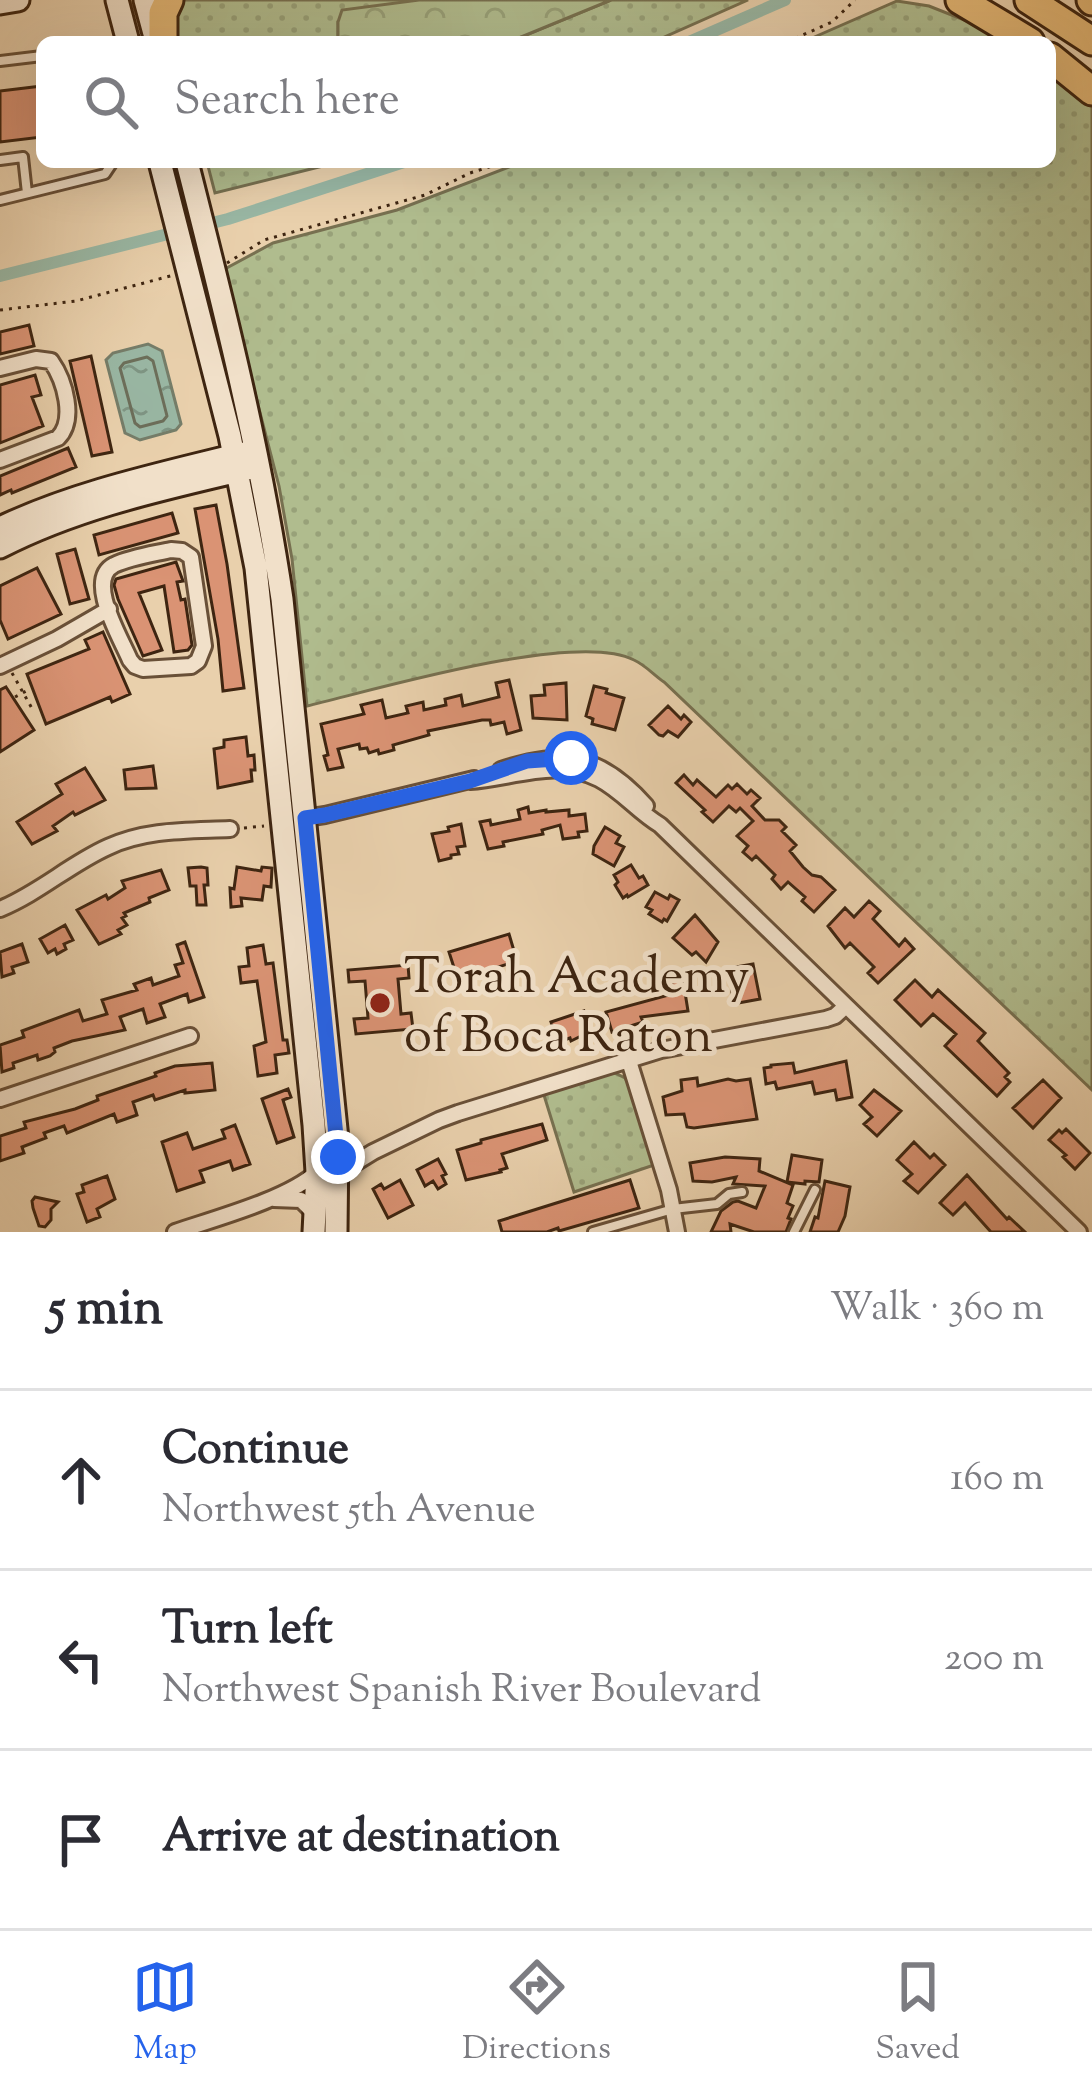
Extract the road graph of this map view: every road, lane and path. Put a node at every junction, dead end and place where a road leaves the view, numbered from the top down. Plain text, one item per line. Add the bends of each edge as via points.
1 (18, 0) edge
2 (117, 0) edge
3 (145, 0) edge
4 (169, 0) edge
5 (855, 0) edge
6 (961, 0) edge
7 (1028, 0) edge
8 (0, 3) edge
9 (126, 36) edge
10 (157, 36) edge
11 (160, 36) edge
12 (800, 36) edge
13 (1020, 36) edge
14 (1092, 41) edge
15 (36, 57) edge
16 (0, 61) edge
17 (1056, 62) edge
18 (1092, 91) edge
19 (0, 160) edge
20 (109, 168) edge
21 (162, 168) edge
22 (188, 168) edge
23 (486, 168) edge
24 (27, 193) junction
25 (0, 200) edge
26 (217, 256) junction
27 (180, 265) junction
28 (0, 310) edge
29 (0, 368) edge
30 (0, 460) edge
31 (247, 461) junction
32 (0, 528) edge
33 (0, 547) edge
34 (109, 609) junction
35 (4, 662) edge
36 (30, 689) dead end
37 (23, 693) junction
38 (15, 697) dead end
39 (34, 712) dead end
40 (295, 821) junction
41 (230, 829) joint
42 (0, 909) edge
43 (846, 1006) junction
44 (190, 1036) dead end
45 (628, 1060) junction
46 (0, 1100) edge
47 (337, 1139) junction
48 (373, 1152) junction
49 (328, 1173) junction
50 (815, 1190) dead end
51 (742, 1192) dead end
52 (268, 1199) junction
53 (674, 1209) junction
54 (314, 1223) edge
55 (175, 1232) edge
56 (336, 1232) edge
57 (593, 1232) edge
58 (676, 1232) edge
59 (794, 1232) edge
60 (1078, 1232) edge

1 - 8 main road
2 - 9 main road
3 - 10 main road
4 - 11 highway
5 - 12 path
6 - 13 highway
7 - 14 highway
15 - 16 lane
17 - 18 highway
19 - 24 lane via 23,157
20 - 24 lane
21 - 27 main road
22 - 26 main road
23 - 26 path via 425,195
24 - 25 lane
26 - 31 main road
27 - 28 path via 76,301
27 - 31 main road
29 - 30 street via 51,362 69,417 58,438
31 - 32 main road via 137,478
31 - 33 main road via 102,505
31 - 40 main road via 271,696
31 - 40 main road via 282,598
34 - 34 street via 102,594 109,568 182,551 196,579 202,654 191,666 135,666
34 - 35 street
35 - 37 path
36 - 37 path
37 - 38 path
37 - 39 path
40 - 41 path
40 - 43 street via 470,781 578,771 660,825
40 - 47 main road
40 - 49 main road
41 - 42 street via 126,840
43 - 45 street via 826,1019
43 - 60 street
44 - 46 street
45 - 48 street via 439,1120
45 - 53 street
47 - 48 street
47 - 49 main road
48 - 49 street
49 - 52 street
49 - 54 main road
49 - 56 main road
50 - 59 lane
51 - 53 lane
52 - 54 street via 301,1200
52 - 55 street
53 - 57 lane
53 - 58 street

